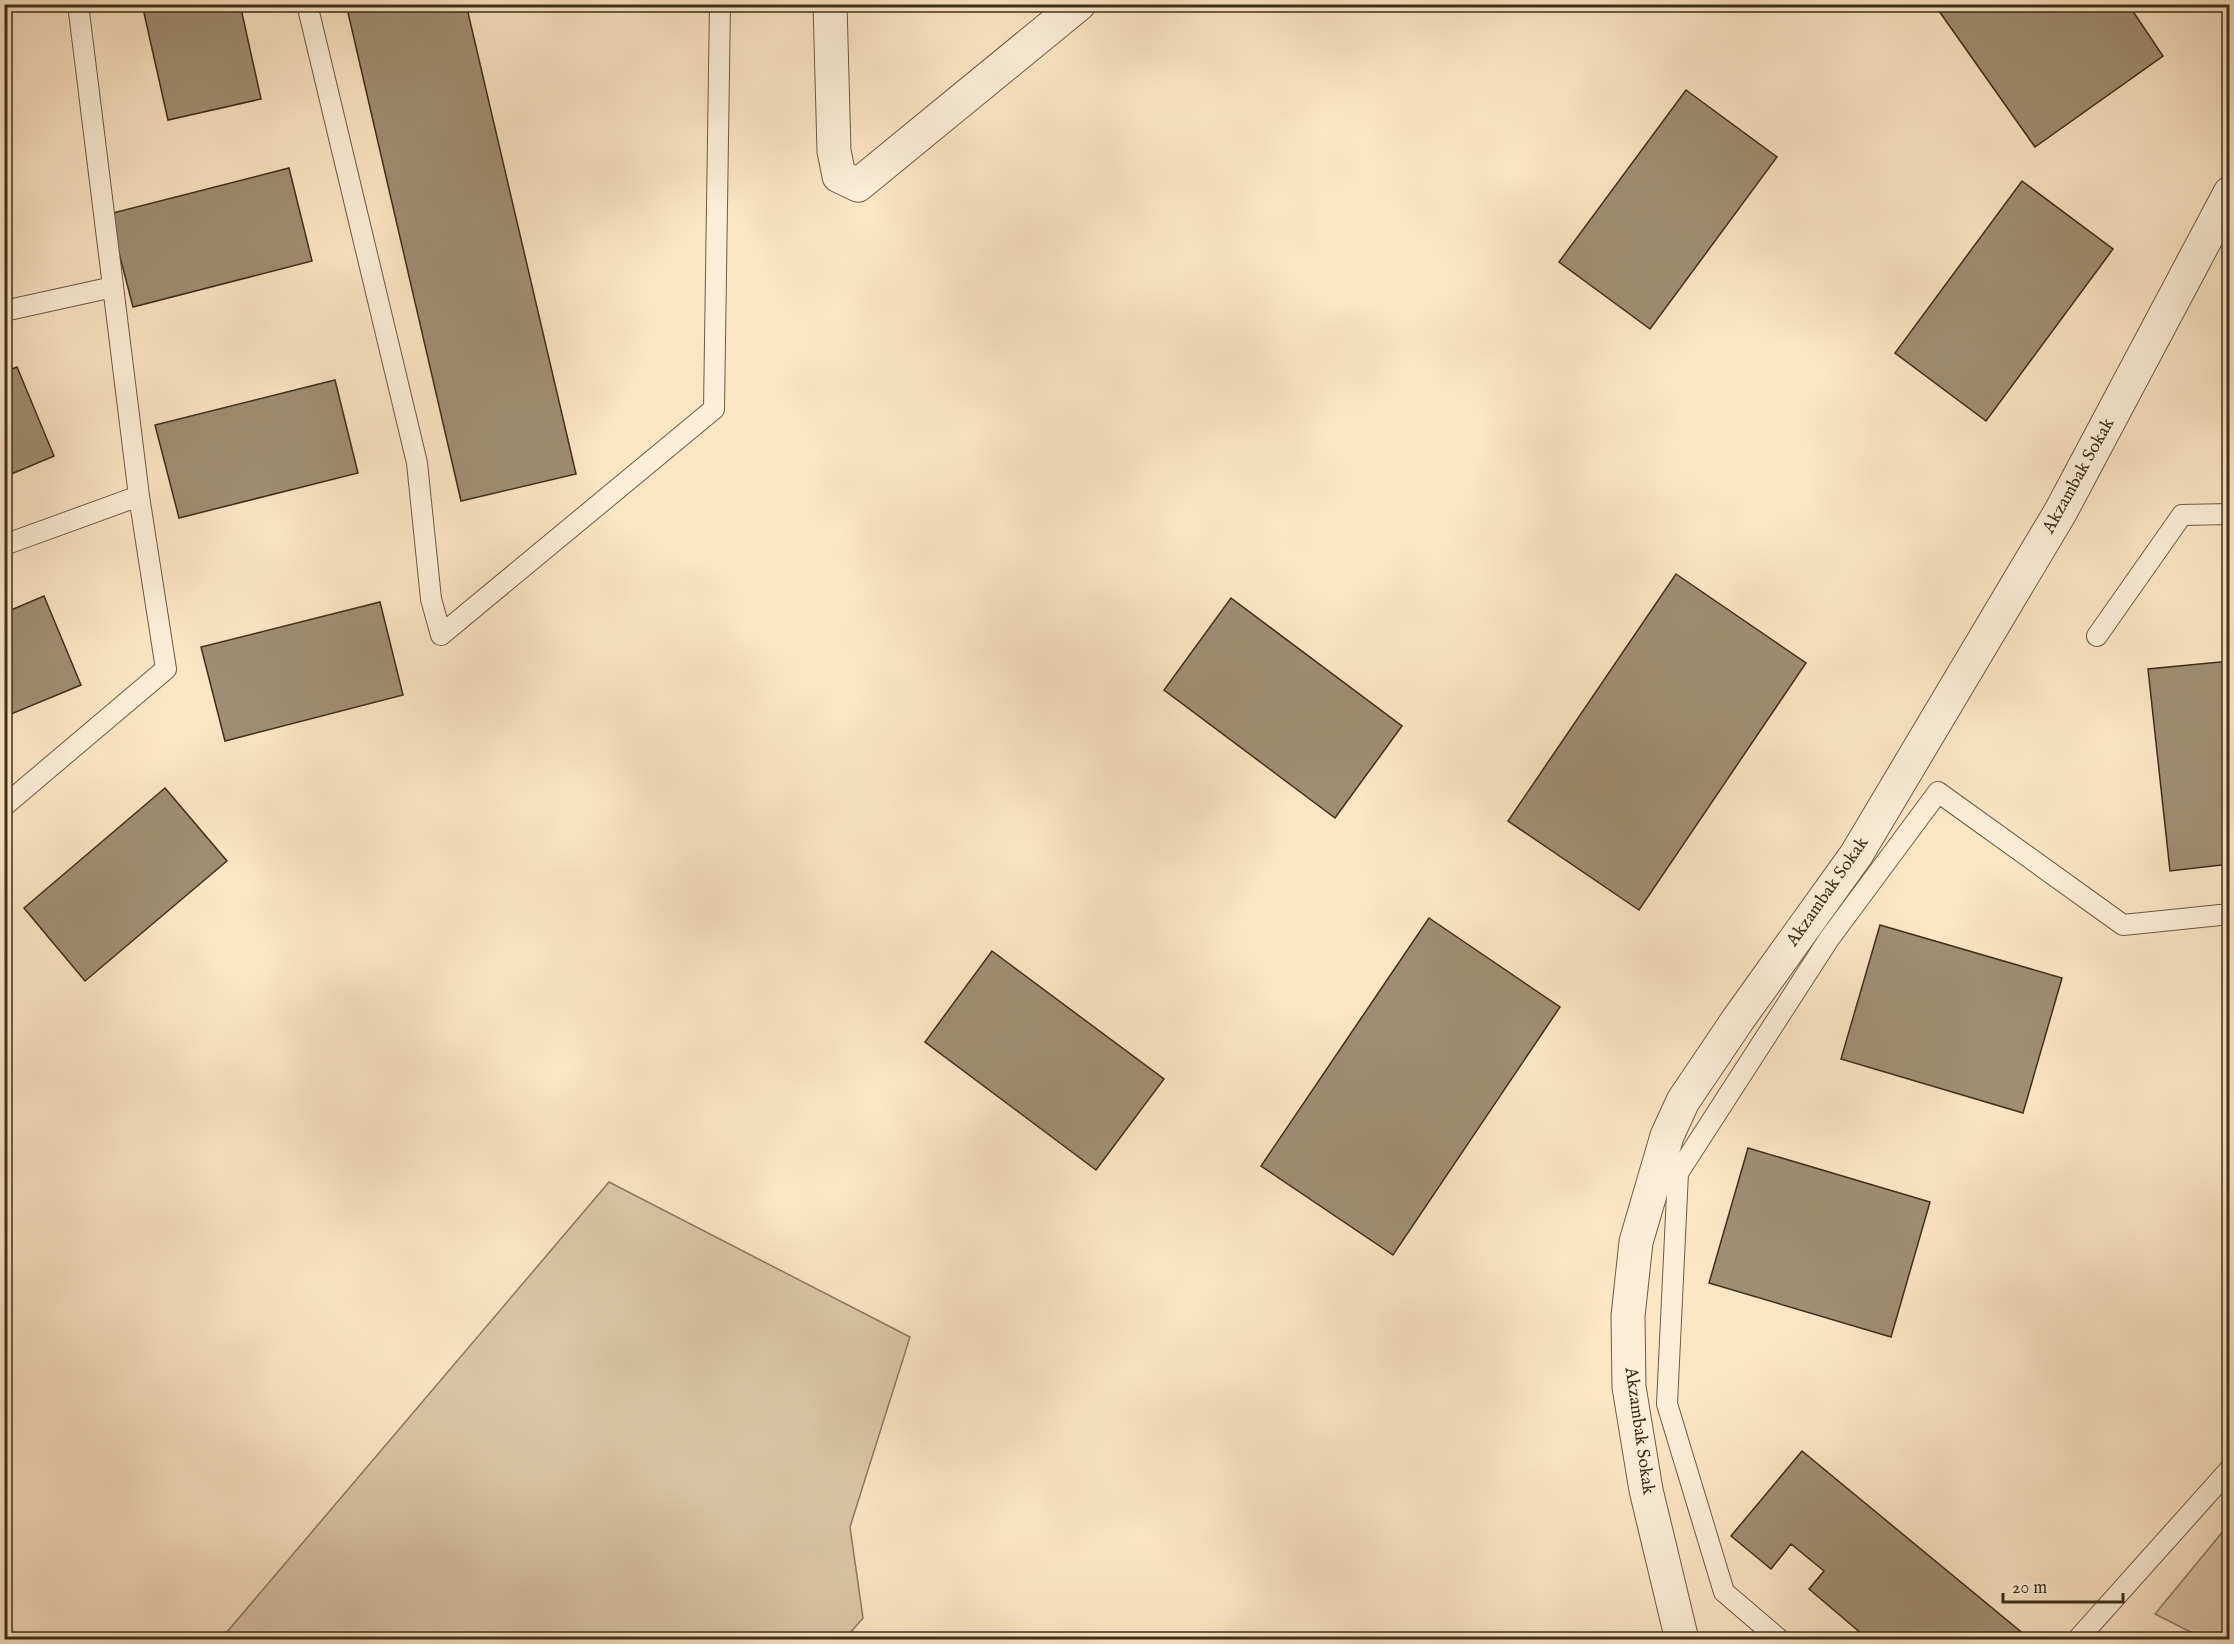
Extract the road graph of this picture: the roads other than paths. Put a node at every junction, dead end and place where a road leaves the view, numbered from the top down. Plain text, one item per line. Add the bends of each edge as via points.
1 (78, 4) edge
2 (308, 4) edge
3 (720, 4) edge
4 (830, 4) edge
5 (1079, 4) edge
6 (2229, 193) edge
7 (113, 287) junction
8 (4, 311) edge
9 (139, 496) junction
10 (2229, 514) edge
11 (4, 545) edge
12 (2097, 636) dead end
13 (4, 806) edge
14 (2229, 914) edge
15 (2229, 1469) edge
16 (1682, 1640) edge
17 (1780, 1640) edge
18 (2077, 1640) edge

1 - 7 lane
2 - 3 lane via 417,463 431,599 441,634 714,409
4 - 5 street via 834,151 839,176 858,185
6 - 16 street, Akzambak Sokak via 2061,511 1856,855 1683,1101 1667,1136 1636,1242 1628,1316 1629,1387 1646,1490
7 - 8 lane
7 - 9 lane
9 - 11 lane
9 - 13 lane via 166,669
10 - 12 lane via 2182,515
14 - 17 lane via 2123,925 1938,792 1829,939 1678,1173 1667,1404 1724,1592
15 - 18 lane

